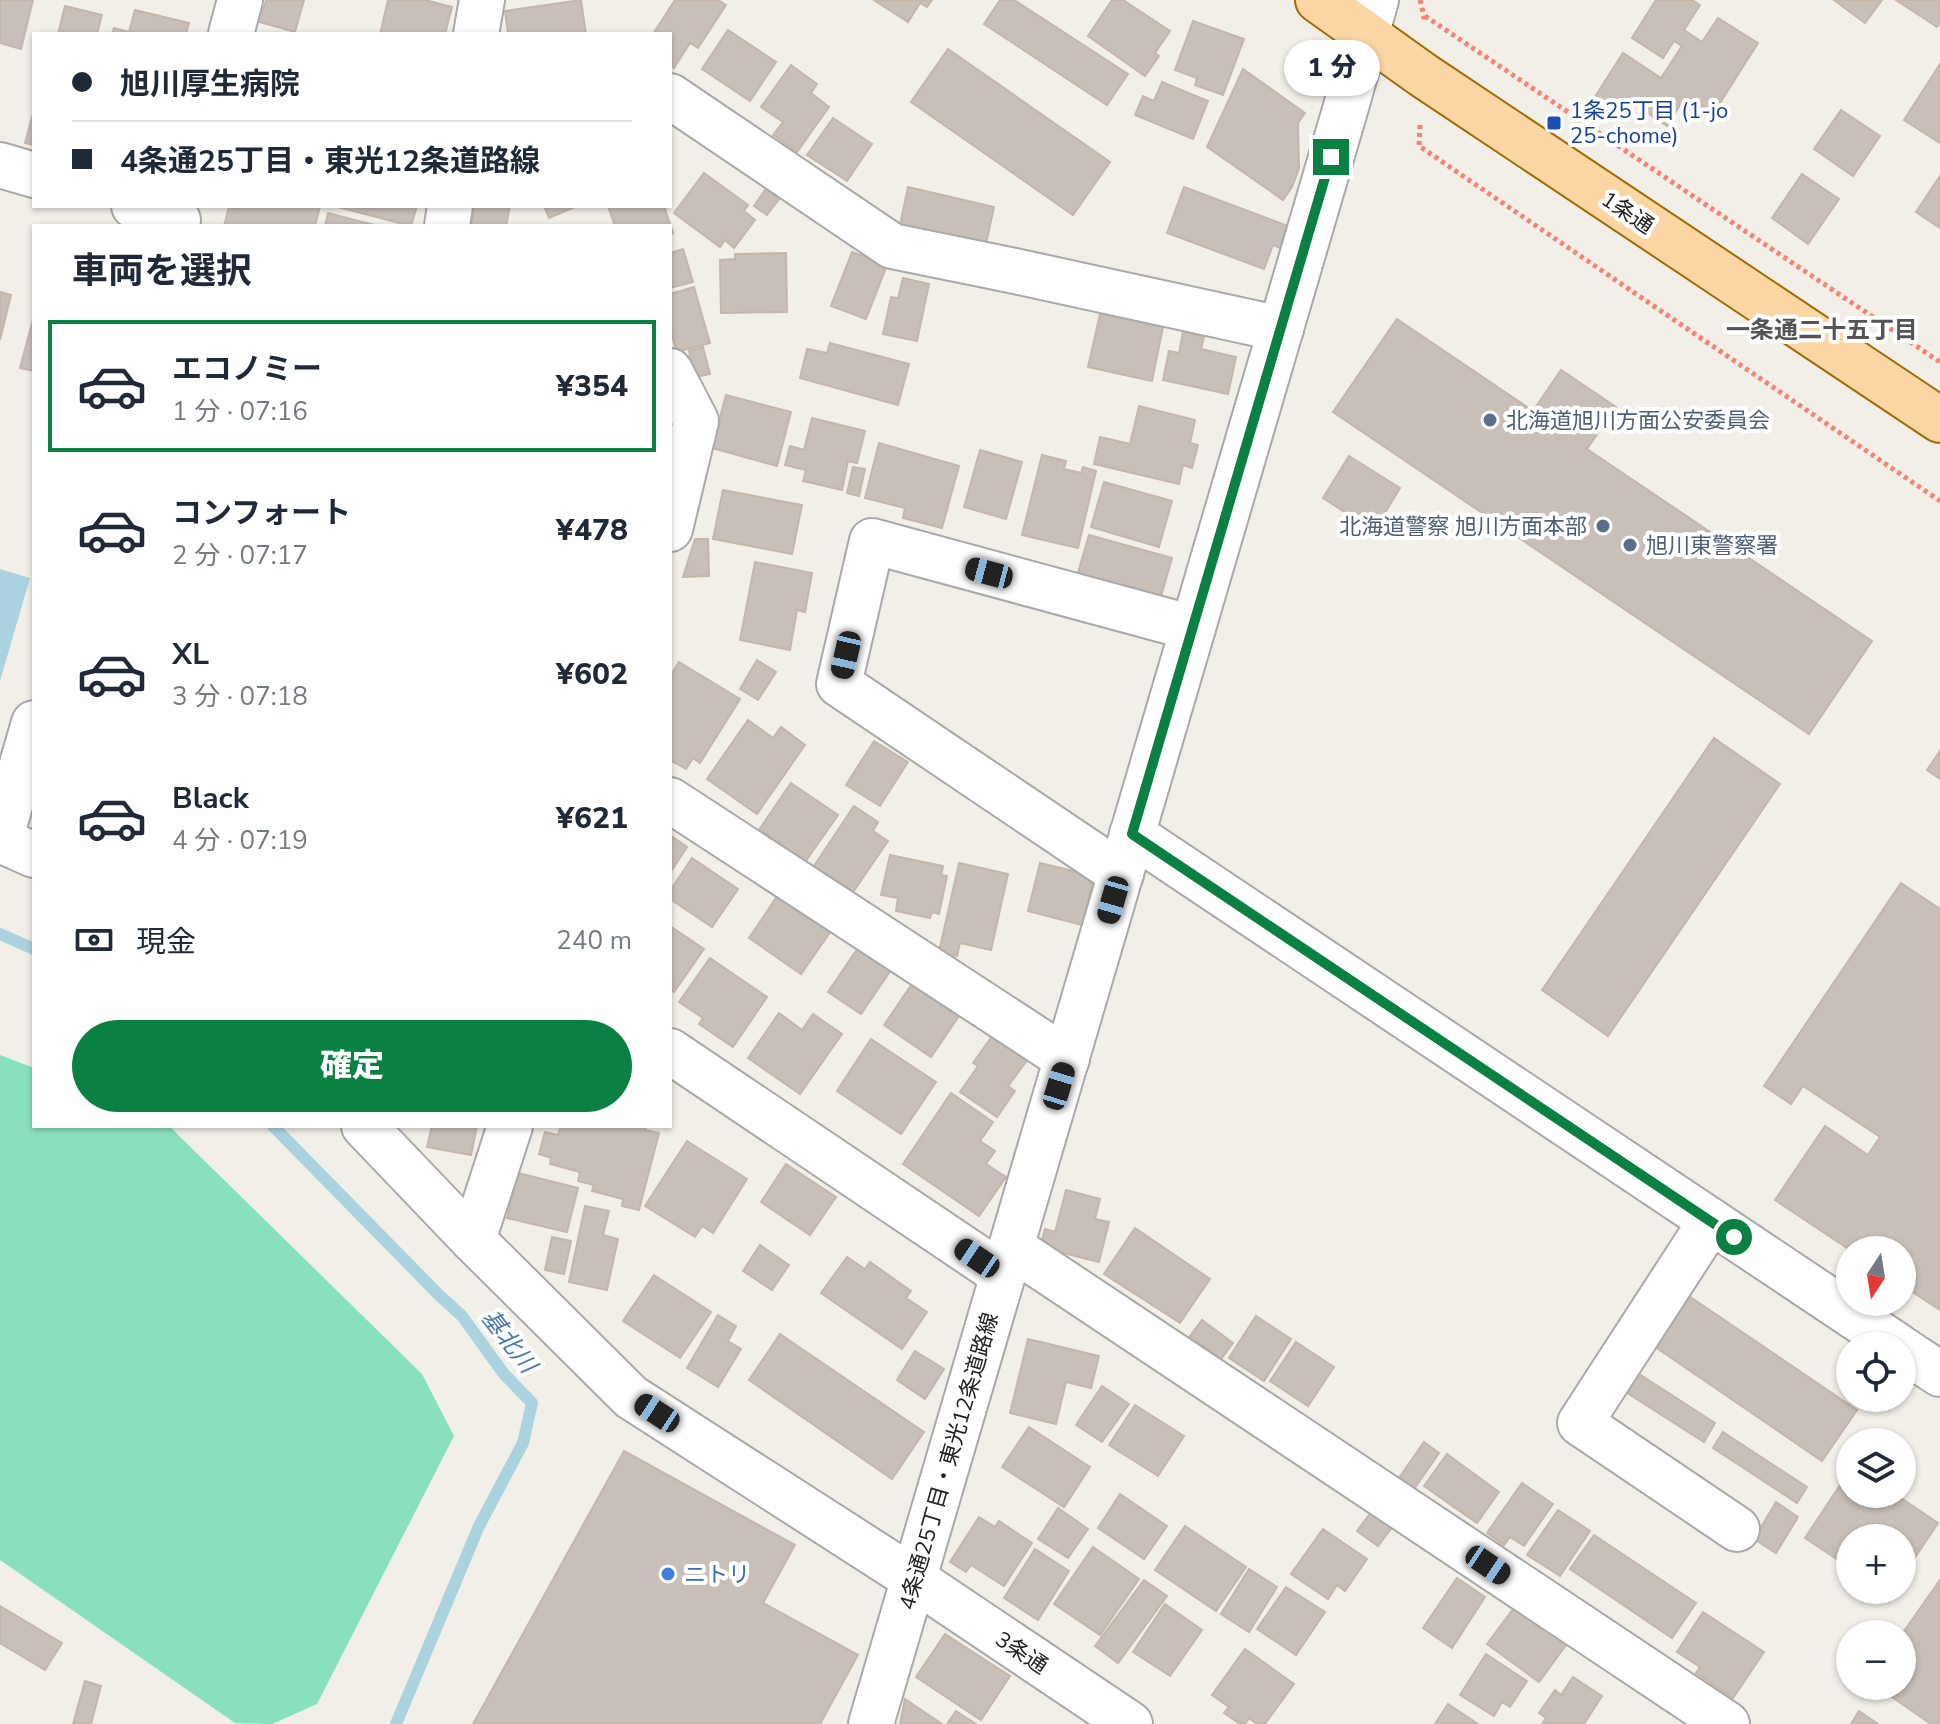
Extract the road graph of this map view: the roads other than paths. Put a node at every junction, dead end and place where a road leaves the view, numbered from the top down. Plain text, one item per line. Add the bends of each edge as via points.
1 (240, 0) edge
2 (482, 0) edge
3 (1318, 0) edge
4 (1371, 17) edge
5 (232, 32) edge
6 (476, 32) edge
7 (672, 97) edge
8 (0, 165) edge
9 (32, 174) edge
10 (142, 208) edge
11 (179, 217) edge
12 (1281, 329) junction
13 (672, 375) edge
14 (1940, 420) edge
15 (672, 521) edge
16 (1193, 628) junction
17 (32, 730) edge
18 (672, 801) edge
19 (32, 854) edge
20 (1126, 854) junction
21 (672, 1052) edge
22 (1067, 1059) junction
23 (366, 1128) edge
24 (509, 1128) edge
25 (1711, 1221) junction
26 (473, 1240) junction
27 (1007, 1261) junction
28 (1878, 1332) edge
29 (1916, 1358) edge
30 (1940, 1374) edge
31 (1737, 1529) dead end
32 (914, 1579) junction
33 (871, 1724) edge
34 (1130, 1724) edge
35 (1727, 1724) edge

1 - 5 street
2 - 6 street
3 - 4 main road, 1条通
4 - 12 street, 4条通25丁目・東光12条道路線
4 - 14 main road, 1条通 via 1436,84
7 - 12 street via 892,246
8 - 9 street
10 - 11 street
12 - 16 street, 4条通25丁目・東光12条道路線
13 - 15 street via 696,421
16 - 20 street, 4条通25丁目・東光12条道路線
16 - 20 street via 872,541 839,684
17 - 19 street via 0,840
18 - 22 street
20 - 22 street, 4条通25丁目・東光12条道路線
20 - 25 street
21 - 27 street
22 - 27 street, 4条通25丁目・東光12条道路線
23 - 26 street, 3条通
24 - 26 street
25 - 28 street
25 - 31 street via 1580,1423
26 - 32 street, 3条通 via 631,1397
27 - 32 street, 4条通25丁目・東光12条道路線
27 - 35 street
29 - 30 street
32 - 33 street, 4条通25丁目・東光12条道路線
32 - 34 street, 3条通

